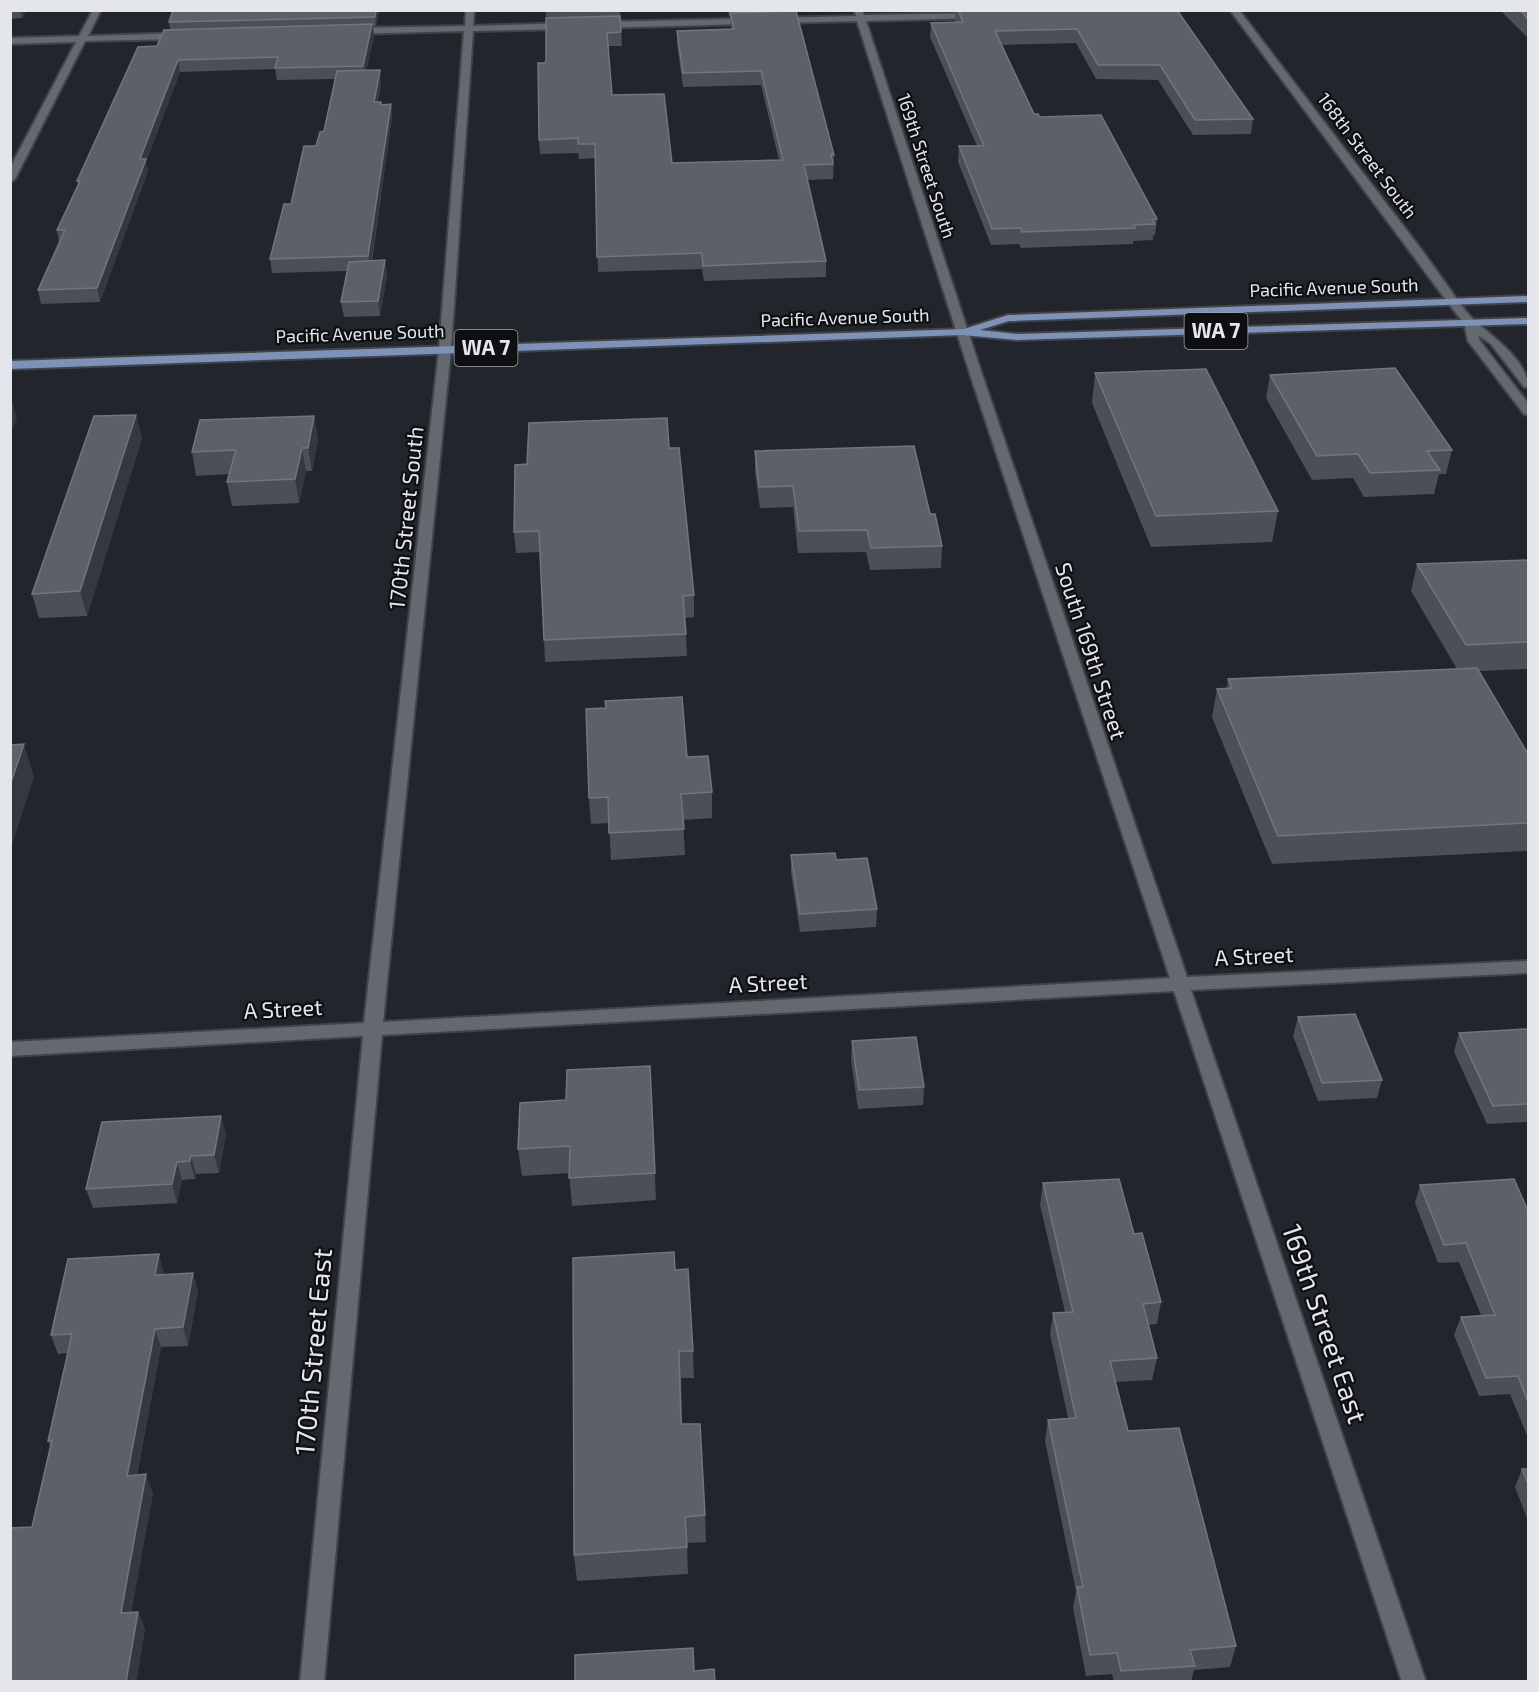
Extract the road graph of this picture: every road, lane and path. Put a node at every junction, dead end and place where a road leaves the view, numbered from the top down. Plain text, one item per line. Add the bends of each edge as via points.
1 (97, 10) edge
2 (470, 10) edge
3 (1234, 10) edge
4 (860, 14) edge
5 (990, 15) edge
6 (586, 25) edge
7 (574, 26) edge
8 (468, 28) junction
9 (339, 32) edge
10 (198, 36) edge
11 (81, 39) junction
12 (10, 40) edge
13 (10, 179) edge
14 (1528, 299) edge
15 (1453, 302) junction
16 (1528, 321) edge
17 (1470, 323) junction
18 (962, 332) junction
19 (445, 349) junction
20 (10, 365) edge
21 (1528, 384) edge
22 (1528, 411) edge
23 (1528, 967) edge
24 (1179, 984) junction
25 (373, 1028) junction
26 (10, 1048) edge
27 (312, 1682) edge
28 (1414, 1682) edge

1 - 11 street
2 - 8 street, 170th Street South
3 - 15 street, 168th Street South
4 - 5 street
4 - 6 street
4 - 18 street, 169th Street South
7 - 8 street
8 - 9 street
8 - 19 street, 170th Street South
10 - 11 street
11 - 12 street
11 - 13 street
14 - 15 main road, Pacific Avenue South / WA 7
15 - 17 street, 168th Street South
15 - 18 main road, Pacific Avenue South / WA 7 via 1008,318
16 - 17 main road, Pacific Avenue South / WA 7
17 - 18 main road, Pacific Avenue South / WA 7 via 1017,337
17 - 21 street, 168th Street South via 1495,342
17 - 22 street, 168th Street South via 1474,341
18 - 19 main road, Pacific Avenue South / WA 7
18 - 24 street, South 169th Street
19 - 20 main road, Pacific Avenue South / WA 7
19 - 25 street, 170th Street South
23 - 24 street, A Street
24 - 25 street, A Street
24 - 28 street, 169th Street East
25 - 26 street, A Street
25 - 27 street, 170th Street East

